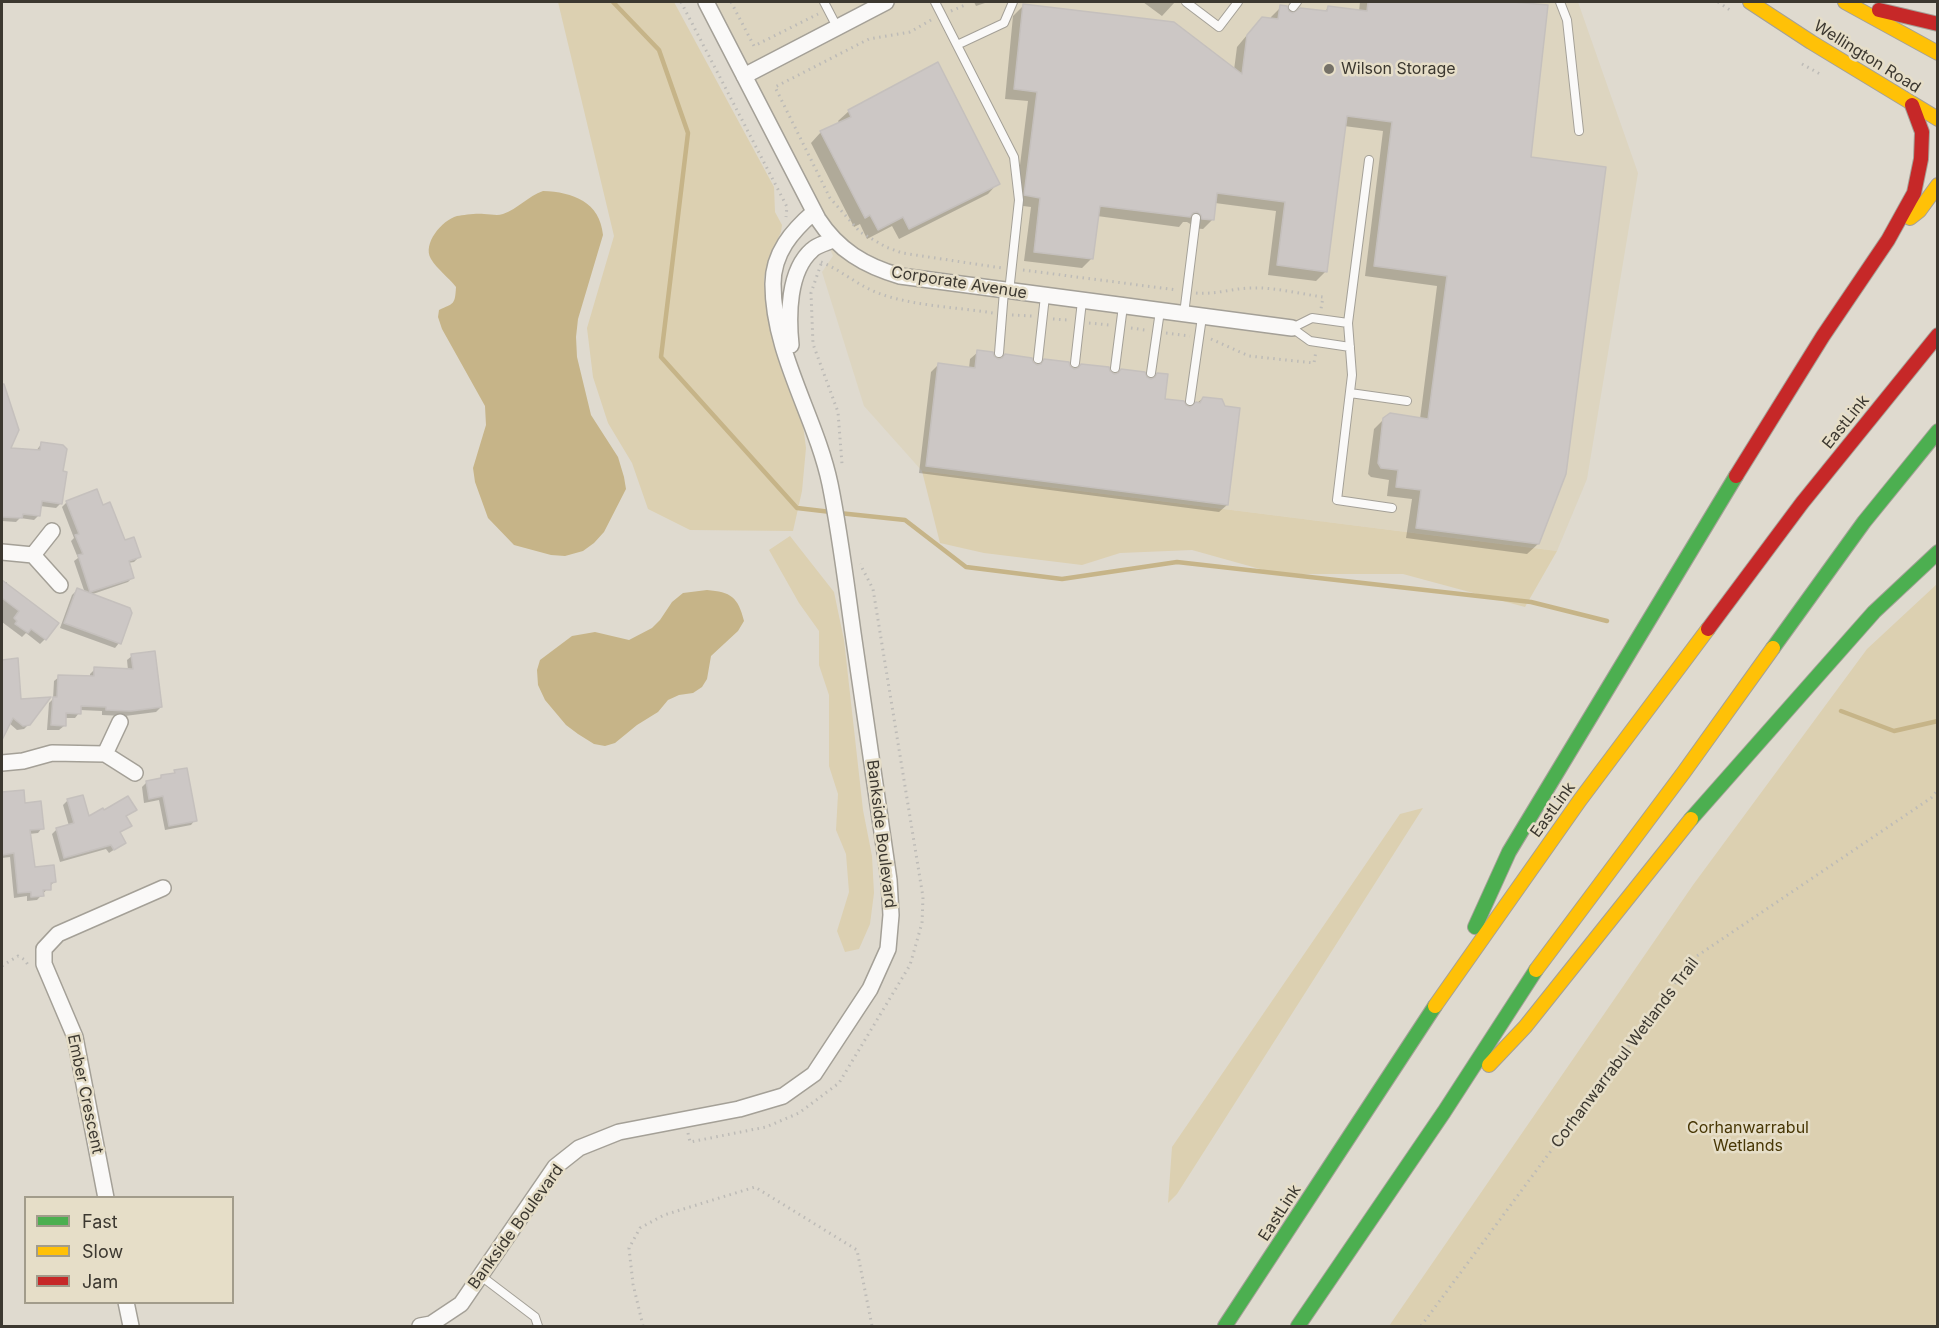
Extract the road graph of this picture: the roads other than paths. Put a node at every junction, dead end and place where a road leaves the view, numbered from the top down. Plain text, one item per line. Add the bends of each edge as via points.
1 (706, 2) edge
2 (883, 2) edge
3 (935, 2) edge
4 (1013, 2) edge
5 (1186, 2) edge
6 (1238, 2) edge
7 (1560, 2) edge
8 (1750, 2) edge
9 (1846, 2) edge
10 (826, 5) edge
11 (1938, 24) edge
12 (837, 27) junction
13 (957, 45) junction
14 (1938, 53) edge
15 (744, 76) junction
16 (1912, 105) junction
17 (1938, 119) edge
18 (1578, 131) dead end
19 (1369, 160) dead end
20 (1938, 185) edge
21 (814, 212) junction
22 (1196, 218) dead end
23 (833, 240) junction
24 (1888, 240) junction
25 (1007, 291) junction
26 (1045, 296) junction
27 (1082, 301) junction
28 (1123, 306) junction
29 (1160, 311) junction
30 (1184, 314) junction
31 (1202, 317) junction
32 (1348, 323) junction
33 (1292, 328) junction
34 (1938, 335) edge
35 (1350, 347) junction
36 (999, 353) dead end
37 (1038, 359) dead end
38 (1075, 363) dead end
39 (1115, 368) dead end
40 (1151, 373) dead end
41 (795, 378) junction
42 (1350, 393) junction
43 (1190, 401) dead end
44 (1407, 401) dead end
45 (1938, 432) edge
46 (1392, 508) dead end
47 (52, 531) dead end
48 (2, 552) edge
49 (1938, 552) edge
50 (33, 555) junction
51 (60, 585) dead end
52 (120, 722) dead end
53 (105, 754) junction
54 (2, 763) edge
55 (135, 773) dead end
56 (163, 888) dead end
57 (1450, 983) junction
58 (1444, 1112) junction
59 (106, 1196) edge
60 (481, 1276) junction
61 (126, 1304) edge
62 (131, 1326) edge
63 (420, 1326) edge
64 (538, 1326) edge
65 (1225, 1326) edge
66 (1298, 1326) edge

1 - 15 street, Corporate Avenue
2 - 12 street
3 - 13 lane
4 - 13 lane via 1004,23
5 - 6 lane via 1219,27
7 - 18 lane via 1567,20
8 - 16 highway, Wellington Road
9 - 11 highway
9 - 14 highway
10 - 12 lane
12 - 15 street
13 - 25 lane via 1014,157 1018,201
15 - 21 street, Corporate Avenue
16 - 17 highway, Wellington Road
16 - 24 highway via 1922,132 1921,159 1914,193
19 - 32 lane
20 - 24 highway
21 - 23 street, Corporate Avenue
21 - 41 street, Bankside Boulevard via 791,232 777,257 773,283 783,347
22 - 30 lane
23 - 25 street, Corporate Avenue via 858,260 891,274
23 - 41 street, Bankside Boulevard via 815,247 802,261 793,286 789,322
24 - 57 highway via 1756,442 1509,852
25 - 26 street, Corporate Avenue
25 - 36 lane
26 - 27 street, Corporate Avenue
26 - 37 lane
27 - 28 street, Corporate Avenue
27 - 38 lane
28 - 29 street, Corporate Avenue
28 - 39 lane
29 - 30 street, Corporate Avenue
29 - 40 lane
30 - 31 street, Corporate Avenue
31 - 33 street, Corporate Avenue
31 - 43 lane
32 - 33 lane via 1312,318
32 - 35 lane
33 - 35 lane via 1310,341
34 - 57 highway, EastLink via 1802,503 1580,800
35 - 42 lane
41 - 60 street, Bankside Boulevard via 836,478 849,556 889,880 888,949 870,989 814,1074 783,1096 619,1132 579,1148 555,1167
42 - 44 lane
42 - 46 lane via 1337,500
45 - 58 highway via 1864,522 1527,982
47 - 50 street
48 - 50 street
49 - 58 highway via 1874,612 1692,818 1525,1027
50 - 51 street
52 - 53 street
53 - 54 street via 52,753
53 - 55 street
56 - 59 street, Ember Crescent via 58,934 44,949 44,964 75,1038
57 - 65 highway, EastLink
58 - 66 highway
60 - 63 street, Bankside Boulevard via 461,1304 431,1324
60 - 64 lane via 535,1317
61 - 62 street

